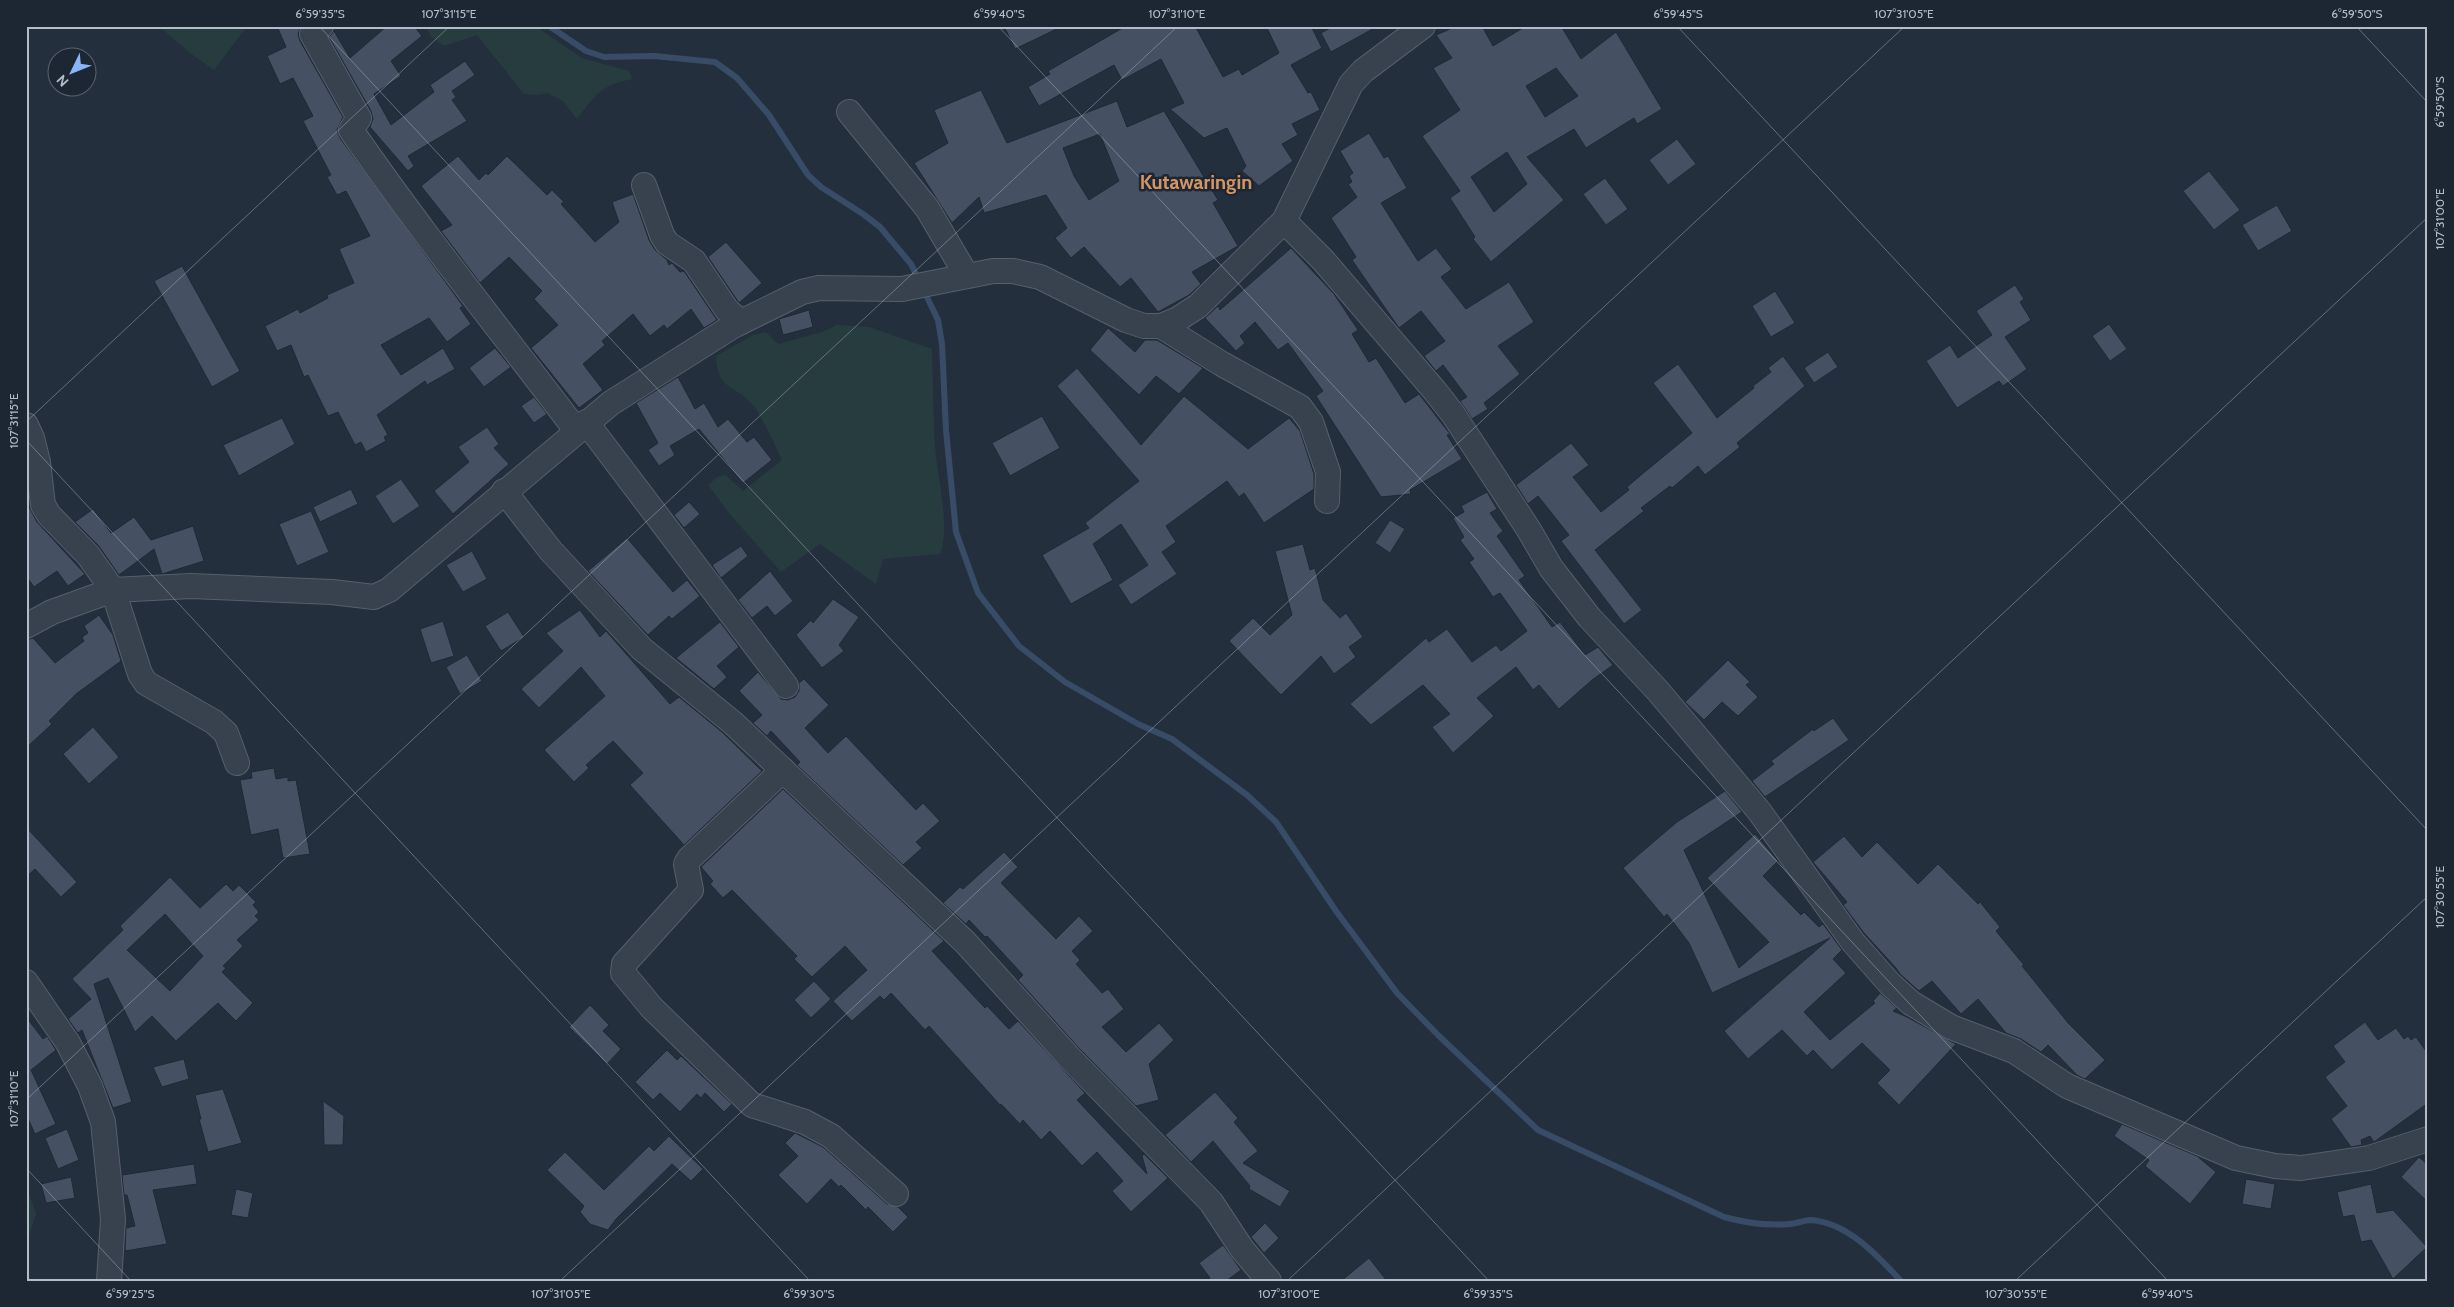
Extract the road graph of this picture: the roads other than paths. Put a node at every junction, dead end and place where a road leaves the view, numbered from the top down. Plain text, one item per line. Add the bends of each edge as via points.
1 (321, 26) edge
2 (1422, 26) edge
3 (849, 112) dead end
4 (644, 185) dead end
5 (1284, 221) junction
6 (962, 277) junction
7 (741, 322) junction
8 (1161, 326) junction
9 (26, 425) edge
10 (581, 426) junction
11 (504, 492) junction
12 (1327, 501) dead end
13 (114, 590) junction
14 (26, 626) edge
15 (786, 686) dead end
16 (237, 763) dead end
17 (783, 770) junction
18 (26, 982) edge
19 (2428, 1139) edge
20 (896, 1194) dead end
21 (109, 1281) edge
22 (1269, 1281) edge

1 - 10 street via 312,34 359,118 351,130 403,205
2 - 5 street via 1351,84
3 - 6 street via 927,208
4 - 7 street via 662,236 694,261 727,310
5 - 8 street via 1198,306
5 - 19 street via 1322,260 1435,391 1459,422 1551,568 1589,617 1658,691 1759,811 1853,942 1911,1003 1951,1027 2014,1051 2067,1086 2236,1158 2301,1168 2369,1158
6 - 7 street via 902,288 819,288 802,292
6 - 8 street via 993,271 1014,271 1040,277 1126,320 1144,326
7 - 10 street via 611,403
8 - 12 street via 1300,407 1310,422 1328,472
9 - 13 street via 38,462 43,505
10 - 11 street
10 - 15 street
11 - 13 street via 389,590 374,597 192,586
11 - 17 street via 551,551 642,649 733,723
13 - 14 street via 52,612
13 - 16 street via 140,674 146,683 214,722 226,733
17 - 20 street via 689,859 686,864 691,890 624,964 623,973 665,1021 752,1105 805,1122 831,1136
17 - 22 street via 965,942 1068,1056 1211,1202 1242,1249
18 - 21 street via 68,1043 90,1086 103,1122 113,1219

